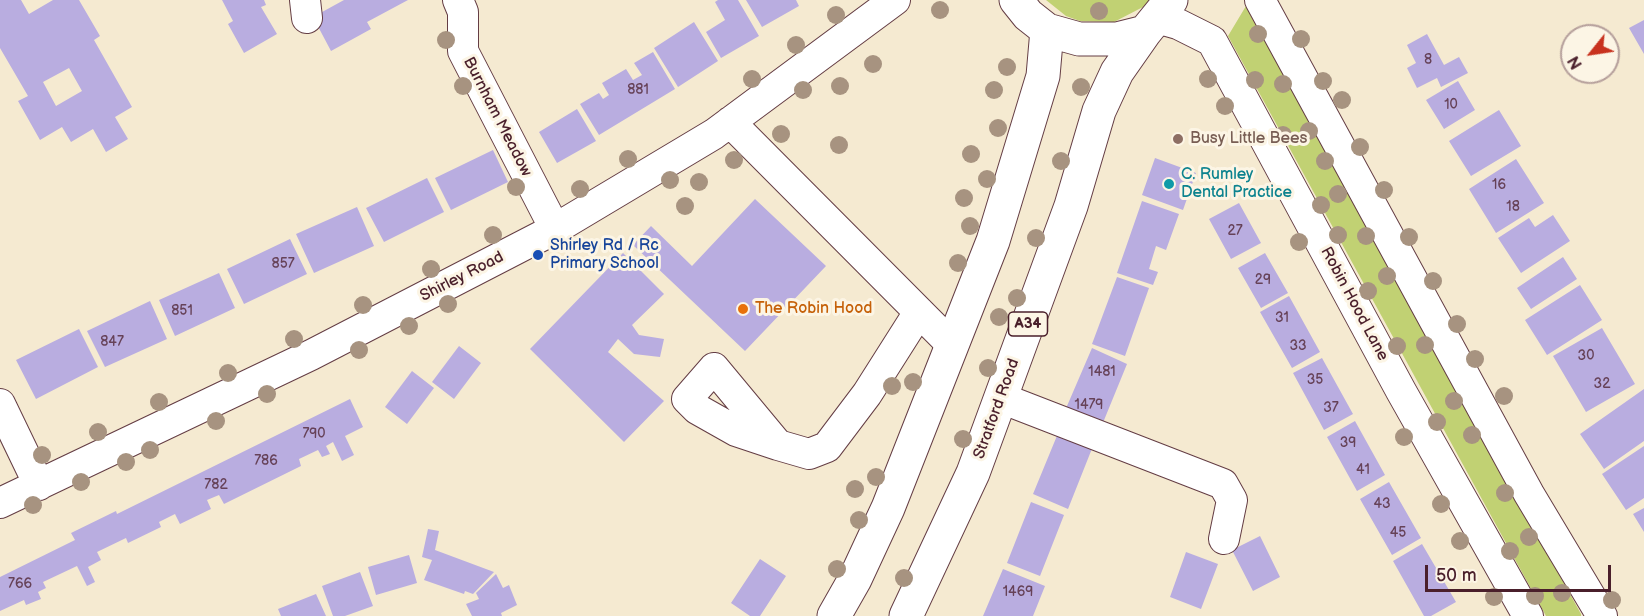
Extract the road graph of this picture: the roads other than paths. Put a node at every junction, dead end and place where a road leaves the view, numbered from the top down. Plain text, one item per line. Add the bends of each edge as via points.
1 (458, 0) edge
2 (895, 0) edge
3 (1016, 0) edge
4 (1260, 0) edge
5 (1158, 17) edge
6 (1047, 30) junction
7 (730, 122) junction
8 (555, 229) junction
9 (919, 312) junction
10 (952, 345) junction
11 (1001, 398) junction
12 (0, 404) edge
13 (778, 445) dead end
14 (39, 485) junction
15 (0, 503) edge
16 (1224, 539) dead end
17 (834, 616) edge
18 (906, 616) edge
19 (1528, 616) edge
20 (1602, 616) edge

1 - 8 street, Burnham Meadow via 463,12 462,51
2 - 7 street, Shirley Road
3 - 6 highway
4 - 20 street via 1524,484
5 - 6 highway via 1117,39 1085,39
5 - 11 highway, Stratford Road / A34 via 1118,72 1099,111 1071,206
5 - 19 street, Robin Hood Lane via 1212,41
6 - 10 highway via 1043,76 993,241
7 - 8 street, Shirley Road
7 - 9 street
8 - 14 street, Shirley Road via 311,355
9 - 10 street
9 - 13 street via 867,394 827,447 809,454
10 - 17 highway via 888,508
11 - 16 street via 1223,484 1232,500
11 - 18 highway, Stratford Road / A34 via 973,473
12 - 14 street
14 - 15 street, Shirley Road

